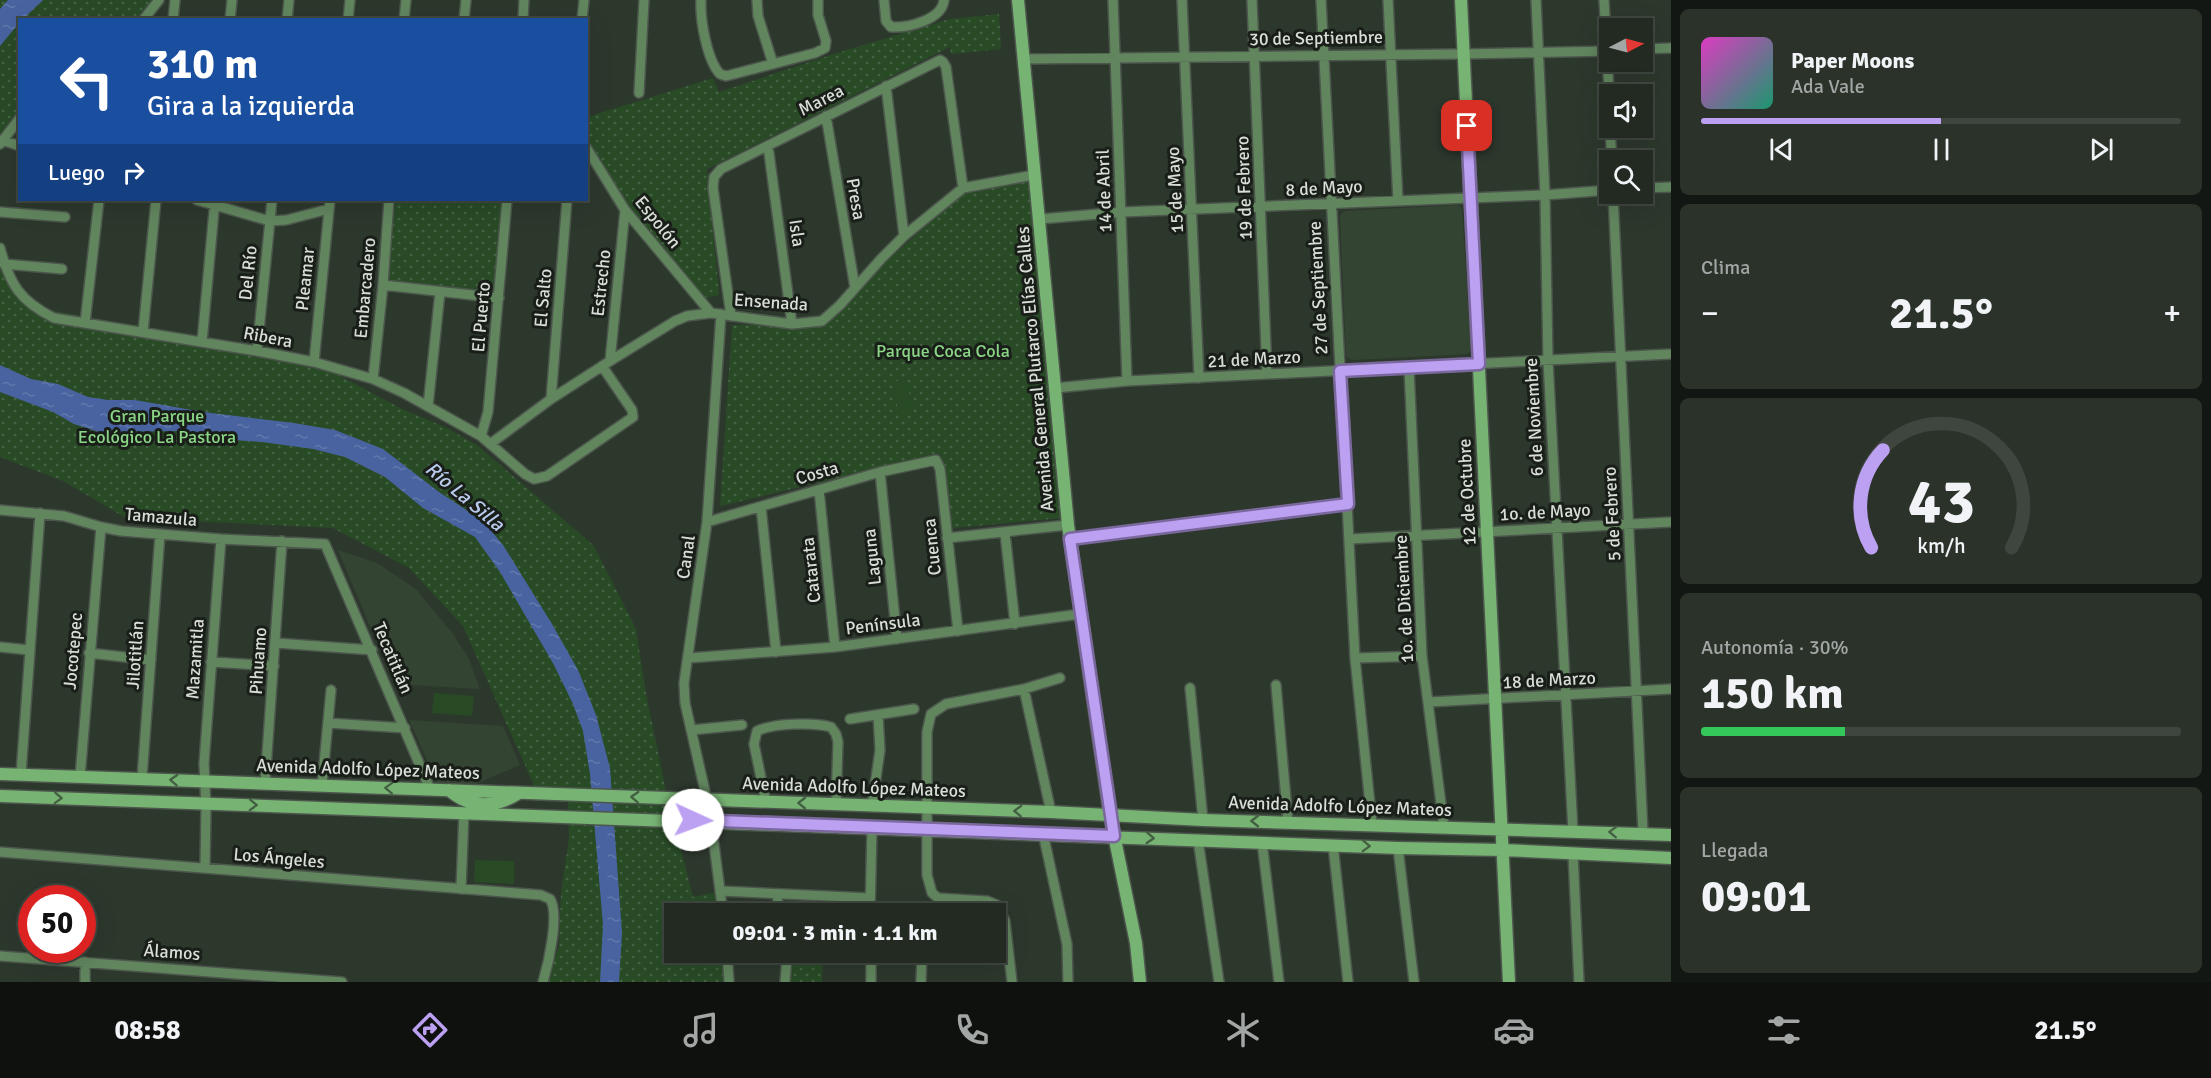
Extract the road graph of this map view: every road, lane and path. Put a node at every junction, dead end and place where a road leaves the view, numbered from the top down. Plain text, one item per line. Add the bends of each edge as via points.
1 (159, 0) edge
2 (175, 0) edge
3 (232, 0) edge
4 (289, 0) edge
5 (350, 0) edge
6 (406, 0) edge
7 (466, 0) edge
8 (525, 0) edge
9 (584, 0) edge
10 (644, 0) edge
11 (701, 0) edge
12 (757, 0) edge
13 (818, 0) edge
14 (884, 0) edge
15 (1018, 0) edge
16 (1113, 0) edge
17 (1182, 0) edge
18 (1252, 0) edge
19 (1321, 0) edge
20 (1388, 0) edge
21 (1461, 0) edge
22 (1536, 0) edge
23 (1604, 0) edge
24 (944, 3) edge
25 (145, 18) edge
26 (173, 18) edge
27 (230, 18) edge
28 (288, 18) edge
29 (348, 18) edge
30 (404, 18) edge
31 (464, 18) edge
32 (523, 18) edge
33 (582, 18) edge
34 (1605, 18) edge
35 (1671, 48) edge
36 (1653, 49) edge
37 (1599, 51) edge
38 (1539, 53) junction
39 (1390, 54) junction
40 (1463, 54) junction
41 (1324, 55) junction
42 (1185, 56) junction
43 (1254, 56) junction
44 (1115, 57) junction
45 (1024, 58) junction
46 (773, 64) junction
47 (886, 86) junction
48 (639, 93) dead end
49 (826, 116) junction
50 (18, 121) edge
51 (1, 142) edge
52 (18, 146) edge
53 (768, 146) junction
54 (588, 150) edge
55 (721, 169) joint
56 (1034, 175) junction
57 (1671, 186) edge
58 (1653, 187) edge
59 (963, 188) junction
60 (1599, 191) edge
61 (1545, 195) junction
62 (1470, 198) junction
63 (99, 201) edge
64 (156, 201) edge
65 (272, 201) edge
66 (389, 201) edge
67 (507, 201) edge
68 (567, 201) edge
69 (1398, 201) junction
70 (214, 202) edge
71 (329, 204) edge
72 (1330, 204) junction
73 (1613, 204) edge
74 (1261, 207) junction
75 (625, 210) junction
76 (1192, 211) junction
77 (0, 212) edge
78 (1122, 212) junction
79 (65, 217) dead end
80 (1040, 219) junction
81 (270, 221) junction
82 (904, 236) junction
83 (0, 248) edge
84 (4, 264) junction
85 (62, 269) dead end
86 (383, 285) junction
87 (855, 288) junction
88 (440, 292) junction
89 (499, 298) junction
90 (721, 315) junction
91 (85, 323) junction
92 (792, 324) junction
93 (143, 332) junction
94 (202, 342) junction
95 (257, 351) junction
96 (1671, 354) edge
97 (1621, 357) junction
98 (314, 362) junction
99 (1548, 362) junction
100 (606, 363) junction
101 (1479, 364) junction
102 (1409, 368) junction
103 (1340, 371) junction
104 (1267, 374) junction
105 (1199, 378) junction
106 (373, 379) junction
107 (1127, 381) junction
108 (1055, 388) junction
109 (551, 399) junction
110 (429, 406) junction
111 (481, 436) junction
112 (490, 444) junction
113 (936, 460) joint
114 (880, 472) junction
115 (819, 490) junction
116 (1348, 504) junction
117 (761, 507) junction
118 (0, 510) edge
119 (40, 513) junction
120 (707, 522) junction
121 (1671, 522) edge
122 (1068, 525) junction
123 (1629, 525) junction
124 (101, 527) junction
125 (1556, 528) junction
126 (1487, 532) junction
127 (1005, 533) junction
128 (160, 534) junction
129 (1418, 535) junction
130 (947, 538) junction
131 (222, 539) junction
132 (1070, 539) junction
133 (1350, 539) junction
134 (282, 541) junction
135 (321, 543) joint
136 (1080, 614) junction
137 (1015, 624) junction
138 (958, 631) junction
139 (897, 639) junction
140 (276, 643) junction
141 (0, 647) edge
142 (836, 647) junction
143 (28, 650) junction
144 (372, 650) junction
145 (776, 652) junction
146 (89, 653) junction
147 (1422, 656) junction
148 (689, 658) junction
149 (1355, 658) junction
150 (152, 660) junction
151 (211, 662) junction
152 (274, 666) junction
153 (1060, 678) dead end
154 (1276, 685) dead end
155 (1190, 688) dead end
156 (1024, 689) junction
157 (1671, 689) edge
158 (330, 690) dead end
159 (1637, 691) junction
160 (1565, 696) junction
161 (1496, 699) junction
162 (1430, 702) junction
163 (914, 709) dead end
164 (878, 715) junction
165 (850, 719) dead end
166 (328, 723) junction
167 (742, 725) dead end
168 (405, 728) junction
169 (691, 730) junction
170 (0, 774) edge
171 (21, 774) junction
172 (80, 777) junction
173 (142, 778) junction
174 (205, 781) junction
175 (266, 783) junction
176 (322, 785) junction
177 (430, 789) junction
178 (0, 795) edge
179 (707, 800) junction
180 (766, 802) junction
181 (206, 803) junction
182 (836, 804) junction
183 (872, 806) junction
184 (926, 808) junction
185 (464, 812) junction
186 (1051, 812) junction
187 (1110, 815) junction
188 (1203, 820) junction
189 (711, 821) junction
190 (1288, 822) junction
191 (1372, 824) junction
192 (1444, 827) junction
193 (872, 828) junction
194 (927, 829) junction
195 (1502, 830) junction
196 (1573, 831) junction
197 (1043, 833) junction
198 (1643, 833) junction
199 (1671, 835) edge
200 (1114, 836) junction
201 (1198, 840) junction
202 (1262, 842) junction
203 (1333, 845) junction
204 (1398, 848) junction
205 (1503, 850) junction
206 (0, 852) edge
207 (1573, 854) junction
208 (1671, 858) edge
209 (205, 868) junction
210 (461, 889) junction
211 (721, 891) junction
212 (777, 894) junction
213 (870, 898) junction
214 (722, 903) edge
215 (778, 903) edge
216 (870, 903) edge
217 (0, 956) edge
218 (18, 957) edge
219 (85, 963) edge
220 (96, 963) edge
221 (728, 963) edge
222 (787, 963) edge
223 (871, 963) edge
224 (922, 963) edge
225 (302, 980) edge
226 (85, 982) edge
227 (342, 982) edge
228 (543, 982) edge
229 (729, 982) edge
230 (785, 982) edge
231 (871, 982) edge
232 (921, 982) edge
233 (1012, 982) edge
234 (1068, 982) edge
235 (1140, 982) edge
236 (1219, 982) edge
237 (1279, 982) edge
238 (1348, 982) edge
239 (1414, 982) edge
240 (1509, 982) edge
241 (1579, 982) edge

1 - 25 street
2 - 26 street
3 - 27 street
4 - 28 street
5 - 29 street
6 - 30 street
7 - 31 street
8 - 32 street
9 - 33 street
10 - 48 street
11 - 46 street via 707,44 720,74 726,76
12 - 46 street
13 - 46 street via 825,48
14 - 24 street via 884,16 891,27 930,19
15 - 45 main road, Avenida General Plutarco Elías Calles
16 - 44 street, 14 de Abril
17 - 42 street, 15 de Mayo
18 - 43 street, 19 de Febrero
19 - 41 street, 27 de Septiembre
20 - 39 street
21 - 40 main road, 12 de Octubre
22 - 38 street, 6 de Noviembre
23 - 34 street
35 - 36 street
37 - 38 street, 30 de Septiembre
38 - 40 street, 30 de Septiembre
38 - 61 street, 6 de Noviembre
39 - 40 street, 30 de Septiembre
39 - 41 street, 30 de Septiembre
39 - 69 street
40 - 62 main road, 12 de Octubre
41 - 43 street, 30 de Septiembre
41 - 72 street, 27 de Septiembre
42 - 43 street, 30 de Septiembre
42 - 44 street, 30 de Septiembre
42 - 76 street, 15 de Mayo
43 - 74 street, 19 de Febrero
44 - 45 street, 30 de Septiembre
44 - 78 street, 14 de Abril
45 - 56 main road, Avenida General Plutarco Elías Calles
47 - 49 street, Marea
47 - 59 street, Marea via 935,61 943,62
47 - 82 street
49 - 53 street, Marea
49 - 87 street, Presa
50 - 51 street
51 - 52 street
53 - 55 street, Marea
53 - 92 street, Isla
54 - 75 street, Espolón
55 - 90 street, Canal via 714,177 713,188
56 - 59 street, Ensenada
56 - 80 main road, Avenida General Plutarco Elías Calles
57 - 58 street
59 - 82 street, Ensenada
60 - 61 street, 8 de Mayo
61 - 62 street, 8 de Mayo
61 - 99 street, 6 de Noviembre
62 - 69 street, 8 de Mayo
62 - 101 main road, 12 de Octubre
63 - 91 street
64 - 93 street
65 - 81 street, Del Río
66 - 86 street, Embarcadero
67 - 89 street, El Puerto
68 - 109 street, El Salto
69 - 72 street, 8 de Mayo
70 - 81 street
70 - 94 street
71 - 81 street via 286,220
71 - 98 street, Pleamar
72 - 74 street, 8 de Mayo
72 - 103 street, 27 de Septiembre
73 - 97 street, 5 de Febrero
74 - 76 street, 8 de Mayo
74 - 104 street, 19 de Febrero
75 - 90 street, Espolón
75 - 100 street, Estrecho
76 - 78 street, 8 de Mayo
76 - 105 street, 15 de Mayo
77 - 79 street
78 - 80 street, 8 de Mayo
78 - 107 street, 14 de Abril
80 - 108 main road, Avenida General Plutarco Elías Calles
81 - 95 street, Del Río
82 - 87 street, Ensenada
83 - 84 street, Ribera
84 - 85 street
84 - 91 street, Ribera via 17,292 35,307 54,318
86 - 88 street
86 - 106 street, Embarcadero
87 - 92 street, Ensenada via 822,321
88 - 89 street
88 - 110 street
89 - 111 street, El Puerto via 488,412
90 - 92 street, Ensenada
90 - 100 street, Ensenada via 687,316 675,321
90 - 120 street, Canal
91 - 93 street, Ribera
93 - 94 street, Ribera
94 - 95 street, Ribera
95 - 98 street, Ribera
96 - 97 street, 21 de Marzo
97 - 99 street, 21 de Marzo
97 - 123 street, 5 de Febrero
98 - 106 street, Ribera
99 - 101 street, 21 de Marzo
99 - 125 street, 6 de Noviembre
100 - 109 street, Ensenada
100 - 112 street, Ribera via 632,410 631,419 538,479 525,474
101 - 102 street, 21 de Marzo
101 - 126 main road, 12 de Octubre
102 - 103 street, 21 de Marzo
102 - 129 street, 1o. de Diciembre
103 - 104 street, 21 de Marzo
103 - 116 street, 27 de Septiembre
104 - 105 street, 21 de Marzo
105 - 107 street, 21 de Marzo
106 - 110 street, Ribera
107 - 108 street, 21 de Marzo
108 - 122 main road, Avenida General Plutarco Elías Calles
109 - 112 street, Ensenada
110 - 111 street, Ribera
111 - 112 street, Ribera
113 - 114 street, Costa
113 - 130 street, Cuenca
114 - 115 street, Costa
114 - 139 street, Laguna
115 - 117 street, Costa
115 - 142 street, Catarata
116 - 132 street
116 - 133 street, 27 de Septiembre
117 - 120 street, Costa
117 - 145 street
118 - 119 street, Tamazula
119 - 124 street, Tamazula
119 - 143 street
120 - 148 street, Canal
121 - 123 street, 1o. de Mayo
122 - 127 street
122 - 132 main road, Avenida General Plutarco Elías Calles
123 - 125 street, 1o. de Mayo
123 - 159 street, 5 de Febrero
124 - 128 street, Tamazula
124 - 146 street, Jocotepec
125 - 126 street, 1o. de Mayo
125 - 160 street, 6 de Noviembre
126 - 129 street, 1o. de Mayo
126 - 161 main road, 12 de Octubre
127 - 130 street
127 - 137 street
128 - 131 street, Tamazula
128 - 150 street, Jilotitlán
129 - 133 street, 1o. de Mayo
129 - 147 street, 1o. de Diciembre
130 - 138 street, Cuenca
131 - 134 street, Tamazula
131 - 151 street, Mazamitla
132 - 136 main road, Avenida General Plutarco Elías Calles
133 - 149 street, 27 de Septiembre
134 - 135 street, Tamazula
134 - 140 street, Pihuamo
135 - 144 street, Tecatitlán via 328,548
136 - 137 street, Península
136 - 187 main road, Avenida General Plutarco Elías Calles
137 - 138 street, Península
138 - 139 street, Península
139 - 142 street, Península
140 - 144 street
140 - 152 street, Pihuamo
141 - 143 street
142 - 145 street, Península
143 - 171 street
144 - 168 street, Tecatitlán
145 - 148 street, Península
146 - 150 street
146 - 172 street, Jocotepec
147 - 149 street
147 - 162 street, 1o. de Diciembre
148 - 169 street, Canal via 684,694
149 - 191 street, 27 de Septiembre
150 - 173 street, Jilotitlán
151 - 152 street
151 - 174 street, Mazamitla
152 - 175 street, Pihuamo
153 - 156 street
154 - 190 street
155 - 188 street
156 - 184 street via 946,704 931,714 927,732
156 - 186 street
157 - 159 street, 18 de Marzo
158 - 166 street
159 - 160 street, 18 de Marzo
159 - 198 street, 5 de Febrero
160 - 161 street, 18 de Marzo
160 - 196 street, 6 de Noviembre
161 - 162 street, 18 de Marzo
161 - 195 main road, 12 de Octubre
162 - 192 street, 1o. de Diciembre
163 - 164 street
164 - 165 street
164 - 183 street via 880,750
166 - 168 street
166 - 176 street
167 - 169 street
168 - 177 street, Tecatitlán
169 - 179 street, Canal
170 - 171 main road, Avenida Adolfo López Mateos
171 - 172 main road, Avenida Adolfo López Mateos
172 - 173 main road, Avenida Adolfo López Mateos
174 -> 173 main road, Avenida Adolfo López Mateos
174 - 175 main road, Avenida Adolfo López Mateos
174 - 181 street, Mazamitla
175 - 176 main road, Avenida Adolfo López Mateos
177 -> 176 main road, Avenida Adolfo López Mateos
179 -> 177 main road, Avenida Adolfo López Mateos
178 -> 181 main road
179 - 180 main road, Avenida Adolfo López Mateos
182 -> 180 main road, Avenida Adolfo López Mateos
180 - 182 street via 754,744 757,731 782,725 822,725 834,729 837,737
181 -> 185 main road
181 - 209 street, Mazamitla
182 - 183 main road, Avenida Adolfo López Mateos
183 - 184 main road, Avenida Adolfo López Mateos
186 -> 184 main road, Avenida Adolfo López Mateos
184 - 194 street
185 - 189 main road
185 - 210 street
186 - 187 main road, Avenida Adolfo López Mateos
187 - 188 main road, Avenida Adolfo López Mateos
187 - 200 main road, Avenida General Plutarco Elías Calles
190 -> 188 main road, Avenida Adolfo López Mateos
189 - 193 main road
189 - 211 street
190 - 191 main road, Avenida Adolfo López Mateos
191 - 192 main road, Avenida Adolfo López Mateos
192 - 195 main road, Avenida Adolfo López Mateos
193 - 194 main road
193 - 213 street
194 - 197 main road
194 - 233 street via 927,875 932,893 938,898 997,905 1004,920
195 - 196 main road, Avenida Adolfo López Mateos
195 - 205 main road, 12 de Octubre
198 -> 196 main road, Avenida Adolfo López Mateos
197 - 200 main road
197 - 234 street via 1067,945
198 - 199 main road, Avenida Adolfo López Mateos
200 -> 201 main road
200 - 235 main road, Avenida General Plutarco Elías Calles
201 - 202 main road
201 - 236 street
202 - 203 main road
202 - 237 street
203 -> 204 main road
203 - 238 street
204 - 205 main road
204 - 239 street
205 - 207 main road
205 - 240 main road, 12 de Octubre
206 - 209 street, Los Ángeles
207 - 208 main road
207 - 241 street
209 - 210 street, Los Ángeles
210 - 228 street, Los Ángeles via 536,894 553,903 550,954
211 - 212 street
211 - 214 street
212 - 213 street
212 - 215 street
213 - 216 street
217 - 218 street, Álamos
219 - 226 street
220 - 225 street, Álamos
221 - 229 street
222 - 230 street
223 - 231 street
224 - 232 street
225 - 227 street, Álamos

